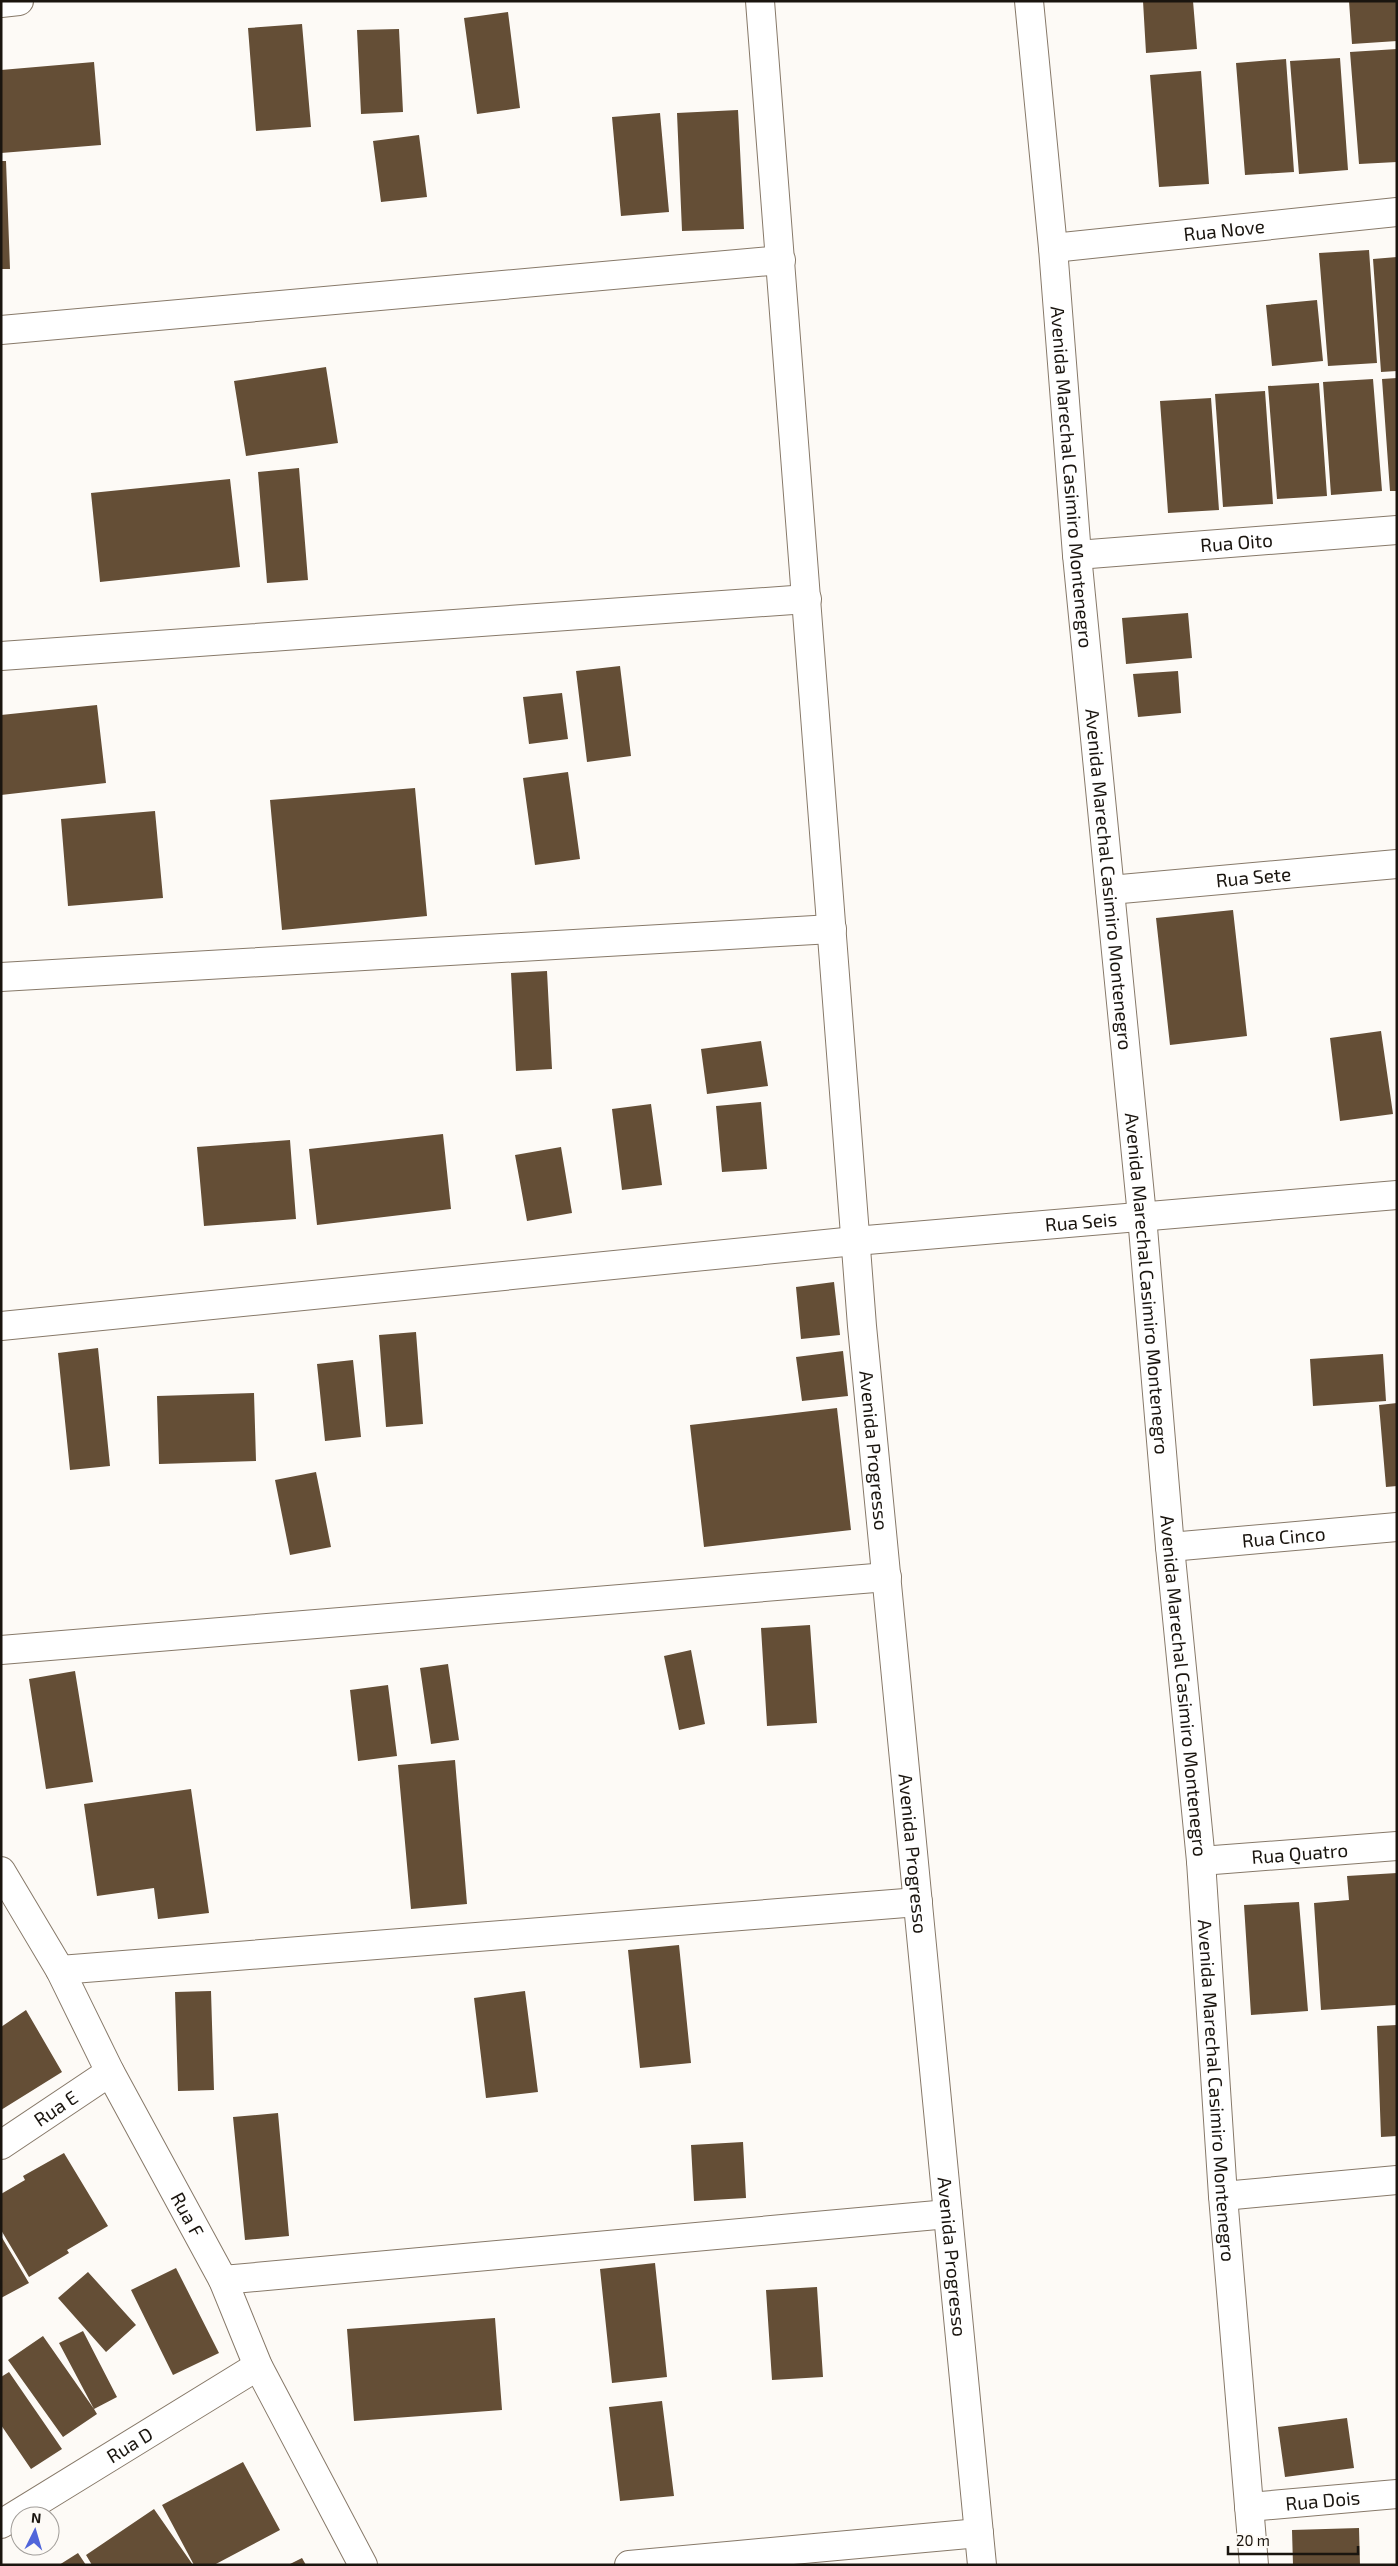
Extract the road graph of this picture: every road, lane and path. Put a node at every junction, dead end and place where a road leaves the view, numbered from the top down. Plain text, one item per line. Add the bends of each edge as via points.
1 (19, 1) edge
2 (760, 1) edge
3 (1029, 1) edge
4 (1, 3) edge
5 (1397, 212) edge
6 (1053, 248) junction
7 (781, 260) junction
8 (1, 330) edge
9 (1397, 530) edge
10 (1076, 555) junction
11 (806, 599) junction
12 (1, 656) edge
13 (1397, 864) edge
14 (1110, 890) junction
15 (832, 929) junction
16 (1, 977) edge
17 (1397, 1195) edge
18 (1142, 1216) junction
19 (855, 1241) junction
20 (1, 1326) edge
21 (1397, 1527) edge
22 (1170, 1547) junction
23 (887, 1577) junction
24 (1, 1650) edge
25 (1397, 1846) edge
26 (1201, 1861) junction
27 (1, 1871) edge
28 (918, 1902) junction
29 (60, 1970) junction
30 (110, 2072) junction
31 (1, 2144) edge
32 (1397, 2180) edge
33 (1223, 2196) junction
34 (948, 2214) junction
35 (223, 2280) junction
36 (258, 2366) junction
37 (1397, 2494) edge
38 (1249, 2507) junction
39 (1, 2524) edge
40 (979, 2533) junction
41 (363, 2565) edge
42 (628, 2565) edge
43 (982, 2565) edge
44 (1254, 2565) edge

1 - 4 street
2 - 7 street, Avenida Progresso
3 - 6 street, Avenida Marechal Casimiro Montenegro
5 - 6 street, Rua Nove
6 - 10 street, Avenida Marechal Casimiro Montenegro
7 - 8 street
7 - 11 street, Avenida Progresso
9 - 10 street, Rua Oito
10 - 14 street, Avenida Marechal Casimiro Montenegro
11 - 12 street
11 - 15 street, Avenida Progresso
13 - 14 street, Rua Sete
14 - 18 street, Avenida Marechal Casimiro Montenegro
15 - 16 street
15 - 19 street, Avenida Progresso
17 - 18 street, Rua Seis
18 - 19 street, Rua Seis
18 - 22 street, Avenida Marechal Casimiro Montenegro
19 - 20 street, Rua Seis
19 - 23 street, Avenida Progresso
21 - 22 street, Rua Cinco
22 - 26 street, Avenida Marechal Casimiro Montenegro
23 - 24 street
23 - 28 street, Avenida Progresso
25 - 26 street, Rua Quatro
26 - 33 street, Avenida Marechal Casimiro Montenegro
27 - 29 street, Rua F
28 - 29 street
28 - 34 street, Avenida Progresso
29 - 30 street, Rua F
30 - 31 street, Rua E
30 - 35 street, Rua F
32 - 33 street
33 - 38 street, Avenida Marechal Casimiro Montenegro
34 - 35 street
34 - 40 street, Avenida Progresso
35 - 36 street, Rua F
36 - 39 street, Rua D
36 - 41 street, Rua F
37 - 38 street, Rua Dois
38 - 44 street, Avenida Marechal Casimiro Montenegro
40 - 42 street
40 - 43 street, Avenida Progresso

